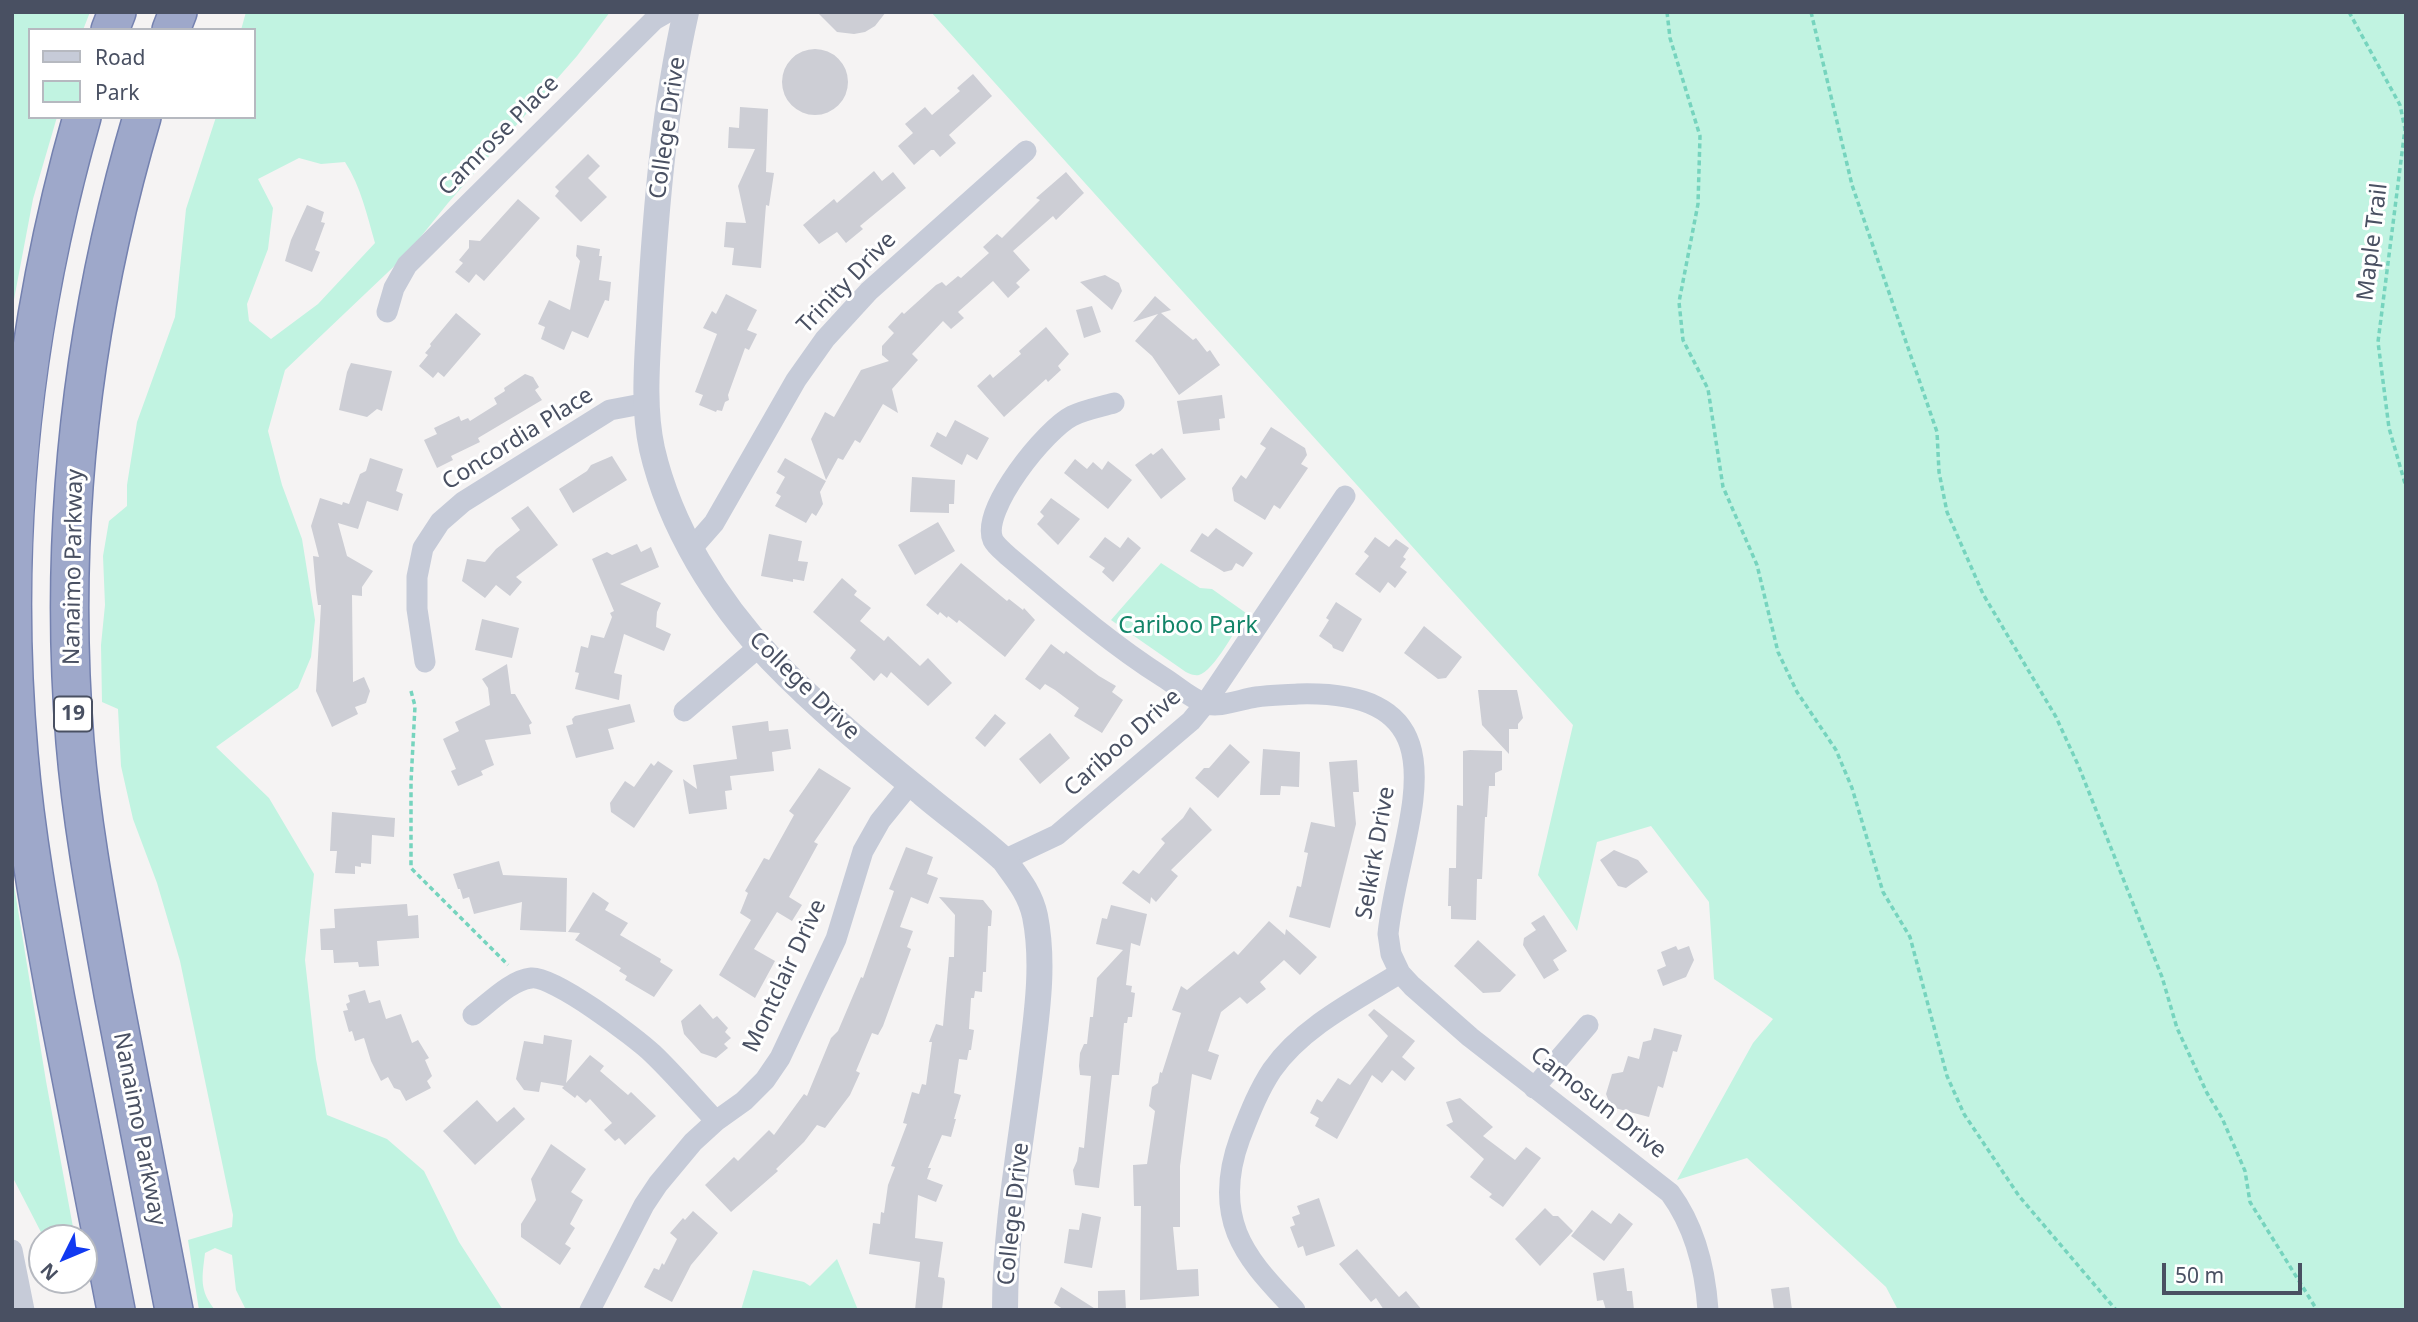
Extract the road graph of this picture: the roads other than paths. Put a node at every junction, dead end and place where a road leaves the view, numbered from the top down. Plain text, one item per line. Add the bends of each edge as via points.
1 (668, 12) edge
2 (686, 12) edge
3 (81, 119) edge
4 (141, 119) edge
5 (1026, 151) dead end
6 (387, 312) dead end
7 (647, 403) junction
8 (1114, 403) dead end
9 (1345, 496) dead end
10 (692, 548) junction
11 (760, 646) junction
12 (425, 662) dead end
13 (1205, 704) junction
14 (684, 711) dead end
15 (911, 784) junction
16 (1004, 860) junction
17 (1400, 973) junction
18 (473, 1016) dead end
19 (1588, 1025) dead end
20 (1534, 1088) junction
21 (716, 1121) junction
22 (12, 1250) edge
23 (24, 1310) edge
24 (116, 1310) edge
25 (174, 1310) edge
26 (590, 1310) edge
27 (1004, 1310) edge
28 (1295, 1310) edge
29 (1708, 1310) edge

1 - 6 street, Camrose Place via 653,20 407,264
2 - 7 street, College Drive via 657,198
3 - 24 highway via 47,256 27,373 15,504 13,645 19,762 36,890
4 - 25 highway, Nanaimo Parkway / 19 via 107,253 84,379 71,537 70,650 90,865
5 - 10 street, Trinity Drive via 869,291 825,339 796,380 714,523
7 - 10 street, College Drive via 652,448 664,491
7 - 12 street, Concordia Place via 611,410 463,502 440,522 423,548 417,577 416,609
8 - 13 street via 1071,416 1033,452 995,510 993,540 1112,642
9 - 13 street, Cariboo Drive
10 - 11 street, College Drive
11 - 14 street
11 - 15 street, College Drive
13 - 16 street, Cariboo Drive via 1079,819 1058,835
13 - 17 street, Selkirk Drive via 1330,695 1372,704 1401,728 1413,755 1416,782 1388,934
15 - 16 street, College Drive
15 - 21 street, Montclair Drive via 880,821 863,851 836,939 779,1058 765,1080
16 - 27 street, College Drive via 1030,898 1039,961
17 - 20 street, Camosun Drive
17 - 28 street via 1312,1030 1285,1055 1264,1083 1234,1154 1230,1195 1237,1233 1260,1271
18 - 21 street via 513,985 541,978 632,1037
19 - 20 street
20 - 29 street, Camosun Drive via 1670,1193 1690,1225
21 - 26 street, Montclair Drive via 675,1163 644,1205
22 - 23 street

